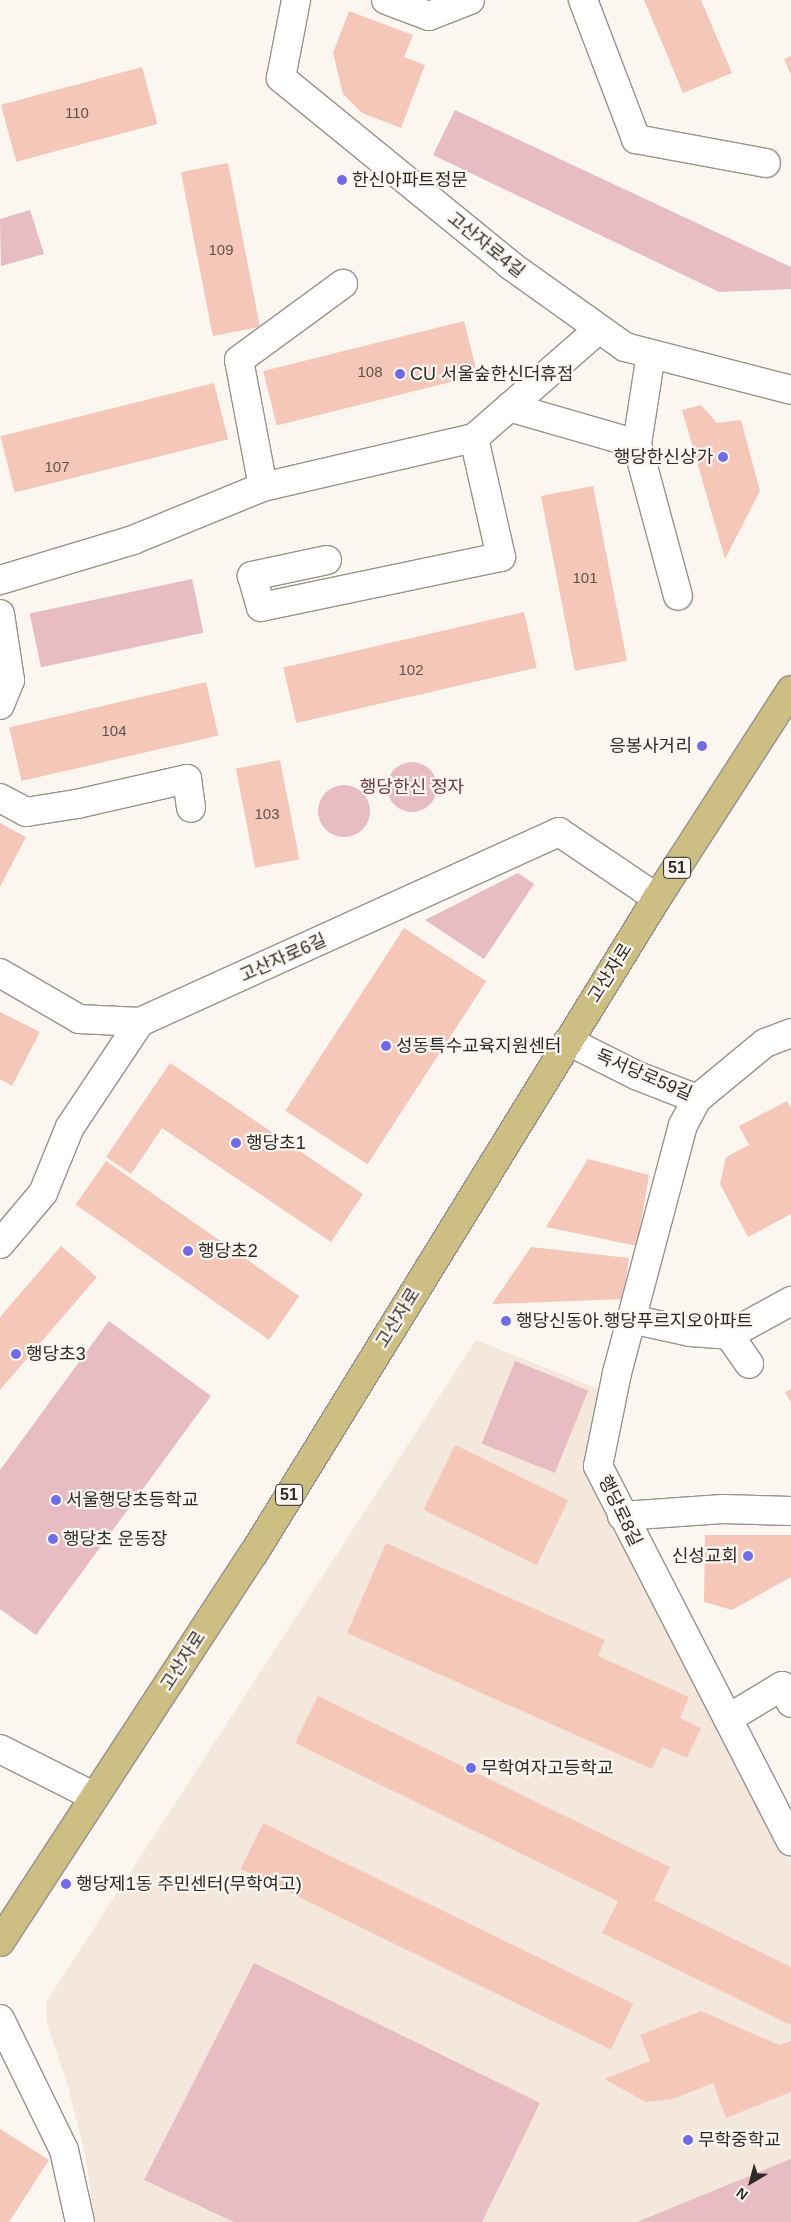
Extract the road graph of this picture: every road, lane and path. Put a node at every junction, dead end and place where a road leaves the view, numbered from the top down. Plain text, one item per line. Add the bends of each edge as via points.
1 (296, 0) edge
2 (386, 0) edge
3 (470, 0) edge
4 (583, 0) edge
5 (766, 163) dead end
6 (343, 284) dead end
7 (598, 330) junction
8 (651, 354) junction
9 (791, 390) edge
10 (509, 407) junction
11 (474, 438) junction
12 (637, 444) junction
13 (264, 487) junction
14 (327, 560) dead end
15 (0, 580) edge
16 (678, 596) dead end
17 (0, 614) edge
18 (790, 693) edge
19 (0, 705) edge
20 (0, 798) edge
21 (191, 808) dead end
22 (657, 898) junction
23 (0, 973) edge
24 (140, 1022) junction
25 (791, 1033) edge
26 (568, 1041) junction
27 (698, 1100) junction
28 (0, 1244) edge
29 (791, 1300) edge
30 (631, 1319) junction
31 (729, 1335) junction
32 (749, 1364) dead end
33 (791, 1511) edge
34 (622, 1516) junction
35 (791, 1703) edge
36 (729, 1718) junction
37 (0, 1749) edge
38 (94, 1797) junction
39 (791, 1841) edge
40 (0, 1942) edge
41 (0, 2019) edge
42 (80, 2222) edge

1 - 7 street, 고산자로4길 via 281,78 510,265
2 - 3 street via 429,16
4 - 5 street via 636,140
6 - 13 street via 239,360
7 - 8 street, 고산자로4길 via 625,347
7 - 10 street
8 - 9 street, 고산자로4길
8 - 12 street
10 - 11 street
10 - 12 street
11 - 13 street
11 - 14 street via 501,558 261,607 252,576
12 - 16 street
13 - 15 street via 133,540
17 - 19 street via 10,680
18 - 22 main road, 고산자로 / 51
20 - 21 street via 26,812 187,779
22 - 24 street, 고산자로6길 via 559,832
22 - 26 main road, 고산자로 / 51
23 - 24 street via 79,1019
24 - 28 street via 70,1127 43,1193
25 - 27 street, 독서당로59길 via 765,1043
26 - 27 street, 독서당로59길 via 638,1076
26 - 38 main road, 고산자로 / 51 via 259,1544
27 - 30 street, 행당로8길 via 683,1125
29 - 31 street
30 - 31 street via 690,1332
30 - 34 street, 행당로8길 via 598,1466
31 - 32 street
33 - 34 street via 723,1509
34 - 36 street, 행당로8길
35 - 36 street via 782,1686
36 - 39 street, 행당로8길
37 - 38 street
38 - 40 main road, 고산자로 / 51
41 - 42 street via 64,2150

